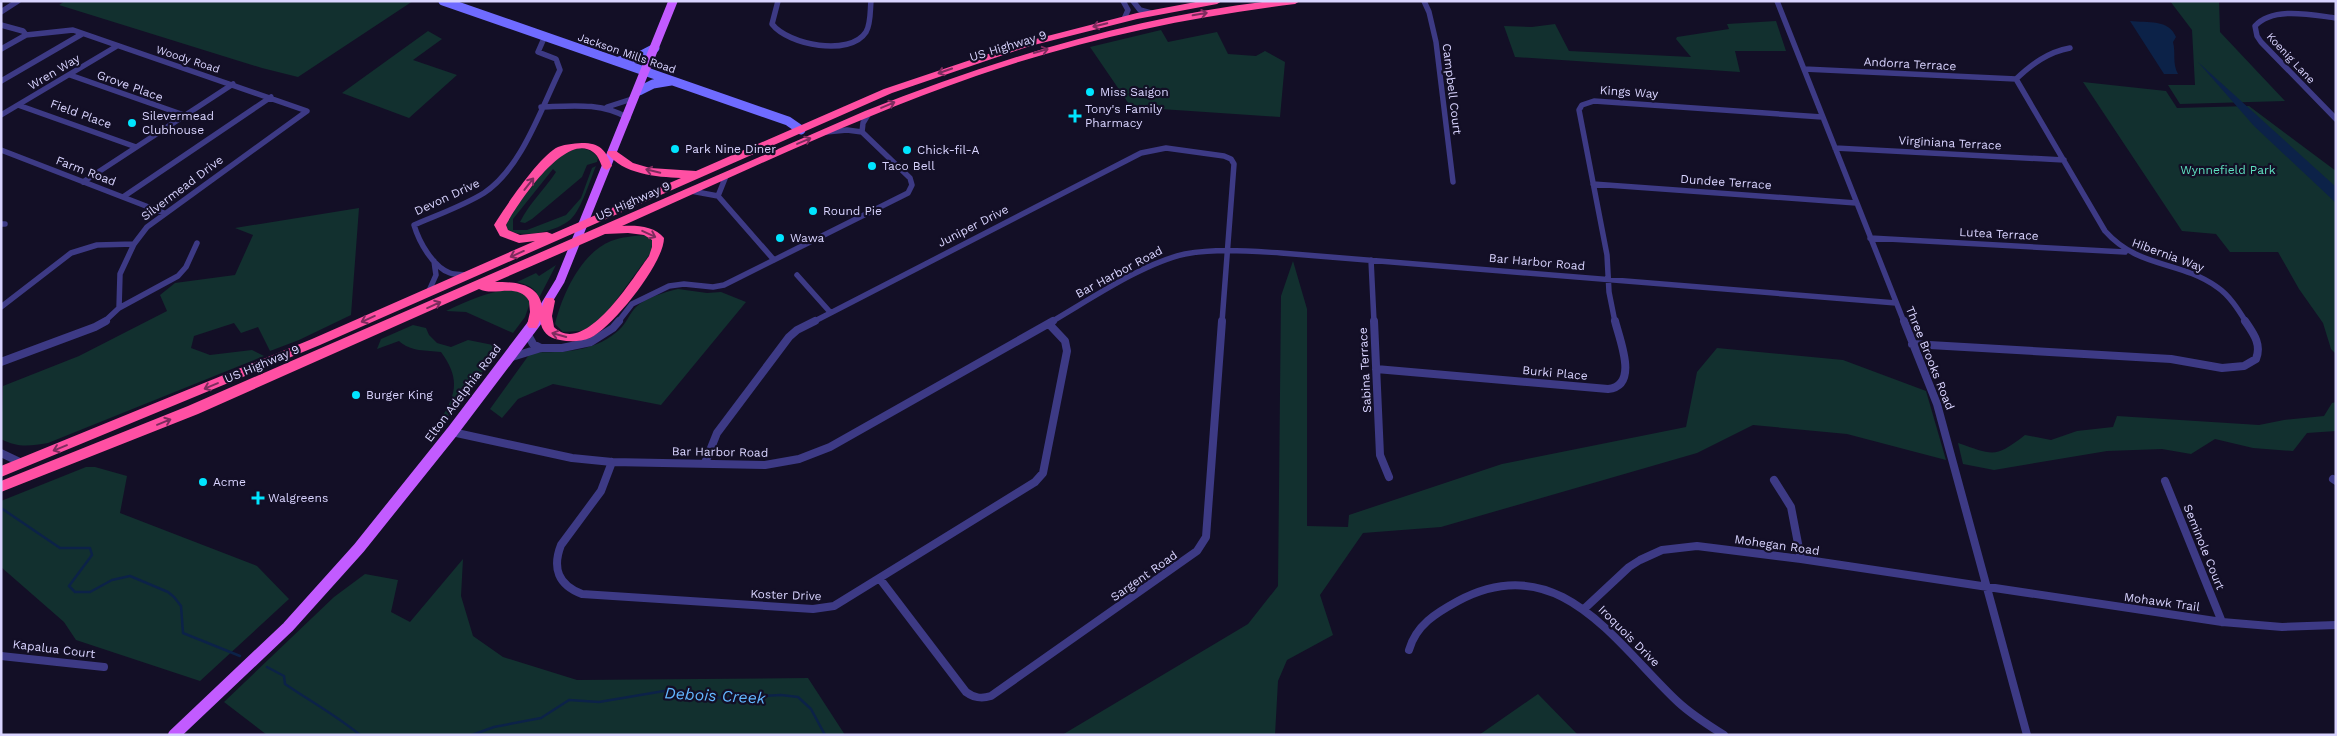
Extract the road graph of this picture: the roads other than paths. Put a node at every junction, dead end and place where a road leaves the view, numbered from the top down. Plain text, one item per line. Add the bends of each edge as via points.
1 (18, 1) edge
2 (443, 1) edge
3 (674, 1) edge
4 (778, 1) edge
5 (871, 1) edge
6 (1123, 1) edge
7 (1133, 1) edge
8 (1217, 1) edge
9 (1295, 1) edge
10 (1424, 1) edge
11 (1777, 1) edge
12 (1, 12) edge
13 (1151, 13) junction
14 (2336, 18) edge
15 (1124, 19) junction
16 (1, 24) edge
17 (82, 34) junction
18 (26, 35) junction
19 (545, 36) junction
20 (557, 40) junction
21 (117, 46) junction
22 (655, 48) junction
23 (2070, 48) dead end
24 (1, 49) edge
25 (548, 54) junction
26 (617, 61) junction
27 (1804, 69) junction
28 (646, 71) junction
29 (70, 75) junction
30 (2016, 79) junction
31 (1, 81) edge
32 (674, 81) junction
33 (233, 84) junction
34 (637, 94) junction
35 (271, 97) junction
36 (18, 105) junction
37 (542, 107) junction
38 (604, 108) junction
39 (307, 111) joint
40 (869, 113) junction
41 (1, 115) edge
42 (184, 115) junction
43 (1822, 117) junction
44 (628, 118) junction
45 (2336, 119) edge
46 (800, 130) junction
47 (825, 132) junction
48 (862, 132) junction
49 (136, 146) junction
50 (1835, 148) junction
51 (1, 150) edge
52 (612, 153) junction
53 (2064, 160) junction
54 (607, 166) junction
55 (699, 174) junction
56 (726, 176) junction
57 (83, 182) junction
58 (1454, 182) dead end
59 (1594, 184) junction
60 (691, 191) junction
61 (718, 196) junction
62 (123, 197) junction
63 (1856, 203) junction
64 (164, 213) junction
65 (583, 224) junction
66 (601, 231) junction
67 (562, 234) junction
68 (1870, 238) junction
69 (197, 243) dead end
70 (576, 243) junction
71 (134, 244) junction
72 (1228, 250) junction
73 (2126, 252) junction
74 (434, 260) junction
75 (774, 260) junction
76 (1371, 260) junction
77 (797, 275) dead end
78 (1608, 279) junction
79 (471, 281) junction
80 (428, 293) junction
81 (549, 301) junction
82 (1896, 303) junction
83 (1, 307) edge
84 (119, 308) junction
85 (830, 312) junction
86 (1049, 324) junction
87 (530, 329) junction
88 (1912, 344) junction
89 (541, 348) junction
90 (508, 358) junction
91 (3, 362) edge
92 (1376, 369) junction
93 (1, 370) edge
94 (452, 432) junction
95 (1, 453) edge
96 (612, 462) junction
97 (705, 463) junction
98 (22, 464) junction
99 (1, 472) edge
100 (1390, 477) dead end
101 (1774, 480) dead end
102 (2165, 482) dead end
103 (1, 487) edge
104 (1801, 559) junction
105 (880, 579) junction
106 (1987, 588) junction
107 (1584, 609) junction
108 (2222, 622) junction
109 (2336, 625) edge
110 (1409, 650) dead end
111 (1, 656) edge
112 (104, 667) dead end
113 (174, 735) edge
114 (1724, 735) edge
115 (2027, 735) edge

1 - 12 street
2 - 19 main road, Jackson Mills Road
3 - 22 main road, Elton Adelphia Road
4 - 5 street via 772,24 776,30 826,47 846,45 863,35 868,26
6 - 15 street via 1128,10
7 - 13 street via 1140,10
8 - 13 highway, US Highway 9
40 -> 9 highway, US Highway 9 via 960,76 1081,40 1207,13
10 - 58 street, Campbell Court via 1436,42
11 - 27 street, Three Brooks Road
13 - 15 highway, US Highway 9
14 - 45 street, Koenig Lane via 2275,15 2260,19 2255,26 2261,42
15 -> 46 highway, US Highway 9 via 976,61 884,93
16 - 18 street
17 - 18 street, Woody Road via 62,30
17 - 21 street, Woody Road
17 - 31 street
18 - 24 street
19 - 20 main road, Jackson Mills Road
19 - 25 street, Devon Drive via 538,52
20 - 25 street via 543,48
20 - 26 main road, Jackson Mills Road
21 - 29 street, Wren Way
21 - 33 street, Woody Road
22 - 26 main road via 636,58
22 - 28 main road, Elton Adelphia Road
23 - 30 street via 2048,54
25 - 37 street, Devon Drive via 559,62 560,70
26 - 28 main road, Jackson Mills Road
27 - 30 street, Andorra Terrace
27 - 43 street, Three Brooks Road
28 - 32 main road, Jackson Mills Road
28 - 34 main road, Elton Adelphia Road
29 - 36 street, Wren Way
29 - 42 street, Grove Place
30 - 53 street, Hibernia Way
32 - 34 main road via 653,84
32 - 46 main road, Jackson Mills Road via 788,121
33 - 35 street, Woody Road
33 - 42 street
34 - 38 street via 624,103
34 - 44 main road, Elton Adelphia Road
35 - 39 street, Woody Road
35 - 62 street
36 - 41 street, Wren Way
36 - 49 street, Field Place
37 - 38 street
37 - 74 street, Devon Drive via 517,158 493,186 414,225
38 - 44 street via 619,111
39 - 64 street, Silvermead Drive
40 - 47 highway, US Highway 9
40 - 48 street
42 - 49 street
43 - 50 street, Three Brooks Road
43 - 59 street, Kings Way via 1587,102 1579,110
44 - 52 main road, Elton Adelphia Road
46 - 55 highway, US Highway 9
47 - 48 street
56 -> 47 highway, US Highway 9
48 - 75 street via 910,178 909,192
49 - 57 street
50 - 53 street, Virginiana Terrace
50 - 63 street, Three Brooks Road
51 - 57 street, Farm Road
52 - 54 main road, Elton Adelphia Road
55 -> 52 highway via 658,173 628,164
53 - 73 street, Hibernia Way via 2105,231
54 - 65 main road, Elton Adelphia Road
67 -> 54 highway via 519,239 504,234 500,225 547,161 561,150 594,147
55 - 65 highway, US Highway 9
56 - 60 highway, US Highway 9
56 - 61 street
57 - 62 street, Farm Road
59 - 63 street, Dundee Terrace
59 - 78 street, Kings Way via 1608,255
60 - 61 street
60 - 66 highway, US Highway 9
61 - 75 street
62 - 64 street, Farm Road
63 - 68 street, Three Brooks Road
64 - 71 street, Silvermead Drive
65 - 67 highway, US Highway 9
65 - 70 main road, Elton Adelphia Road
66 - 70 highway, US Highway 9
66 -> 81 highway via 633,229 648,232 658,238 658,247 654,257 596,330 572,338 551,333 545,315
67 -> 79 highway, US Highway 9
68 - 73 street, Lutea Terrace
68 - 82 street, Three Brooks Road
69 - 84 street via 178,276
70 - 79 highway, US Highway 9
70 - 81 main road, Elton Adelphia Road
71 - 83 street via 97,245 75,251
71 - 84 street, Silvermead Drive via 120,274
72 - 76 street, Bar Harbor Road
72 - 85 street, Juniper Drive via 1233,161 1224,156 1160,148 1141,153
72 - 86 street, Bar Harbor Road via 1196,251 1164,260
72 - 105 street, Sargent Road via 1206,537 1197,551 991,696 981,698 966,692
73 - 88 street, Hibernia Way via 2198,276 2225,293 2256,337 2259,347 2256,359 2244,366 2222,368 2171,359
74 - 79 street via 447,272
74 - 80 street via 436,275
75 - 89 street via 720,286 680,284 662,288 632,304 613,328 598,339 574,347
76 - 78 street, Bar Harbor Road
76 - 92 street, Sabina Terrace
77 - 85 street
78 - 82 street, Bar Harbor Road
78 - 92 street, Burki Place via 1626,372 1624,382 1617,388
79 - 80 highway, US Highway 9
79 - 87 highway via 527,290 536,302 537,312
103 -> 79 highway, US Highway 9 via 193,410
80 -> 98 highway, US Highway 9
81 - 87 main road, Elton Adelphia Road
82 - 88 street, Three Brooks Road
84 - 91 street via 95,327
85 - 97 street, Juniper Drive via 789,337 717,433
86 - 97 street, Bar Harbor Road via 820,452 766,465
86 - 105 street, Koster Drive via 1065,341 1067,350 1044,473 1035,482
87 - 89 street via 533,344
87 - 90 main road, Elton Adelphia Road
88 - 106 street, Three Brooks Road via 1942,418
89 - 90 street
90 - 94 main road, Elton Adelphia Road
91 - 93 street
92 - 100 street, Sabina Terrace via 1380,455
94 - 96 street, Bar Harbor Road via 572,458
94 - 113 main road, Elton Adelphia Road via 359,548 310,603 253,662
95 - 98 street
96 - 97 street, Bar Harbor Road
96 - 105 street, Koster Drive via 601,491 557,554 557,576 562,584 574,591 823,608 844,601
98 - 99 highway, US Highway 9
101 - 104 street via 1792,504
102 - 108 street, Seminole Court
104 - 106 street, Mohegan Road
104 - 107 street, Mohegan Road via 1702,546 1662,550 1629,567
106 - 108 street, Mohawk Trail
106 - 115 street, Three Brooks Road
107 - 110 street, Iroquois Drive via 1535,588 1510,585 1486,588 1468,594 1423,624 1413,636
107 - 114 street, Iroquois Drive via 1677,701
108 - 109 street, Mohawk Trail via 2282,627
111 - 112 street, Kapalua Court

